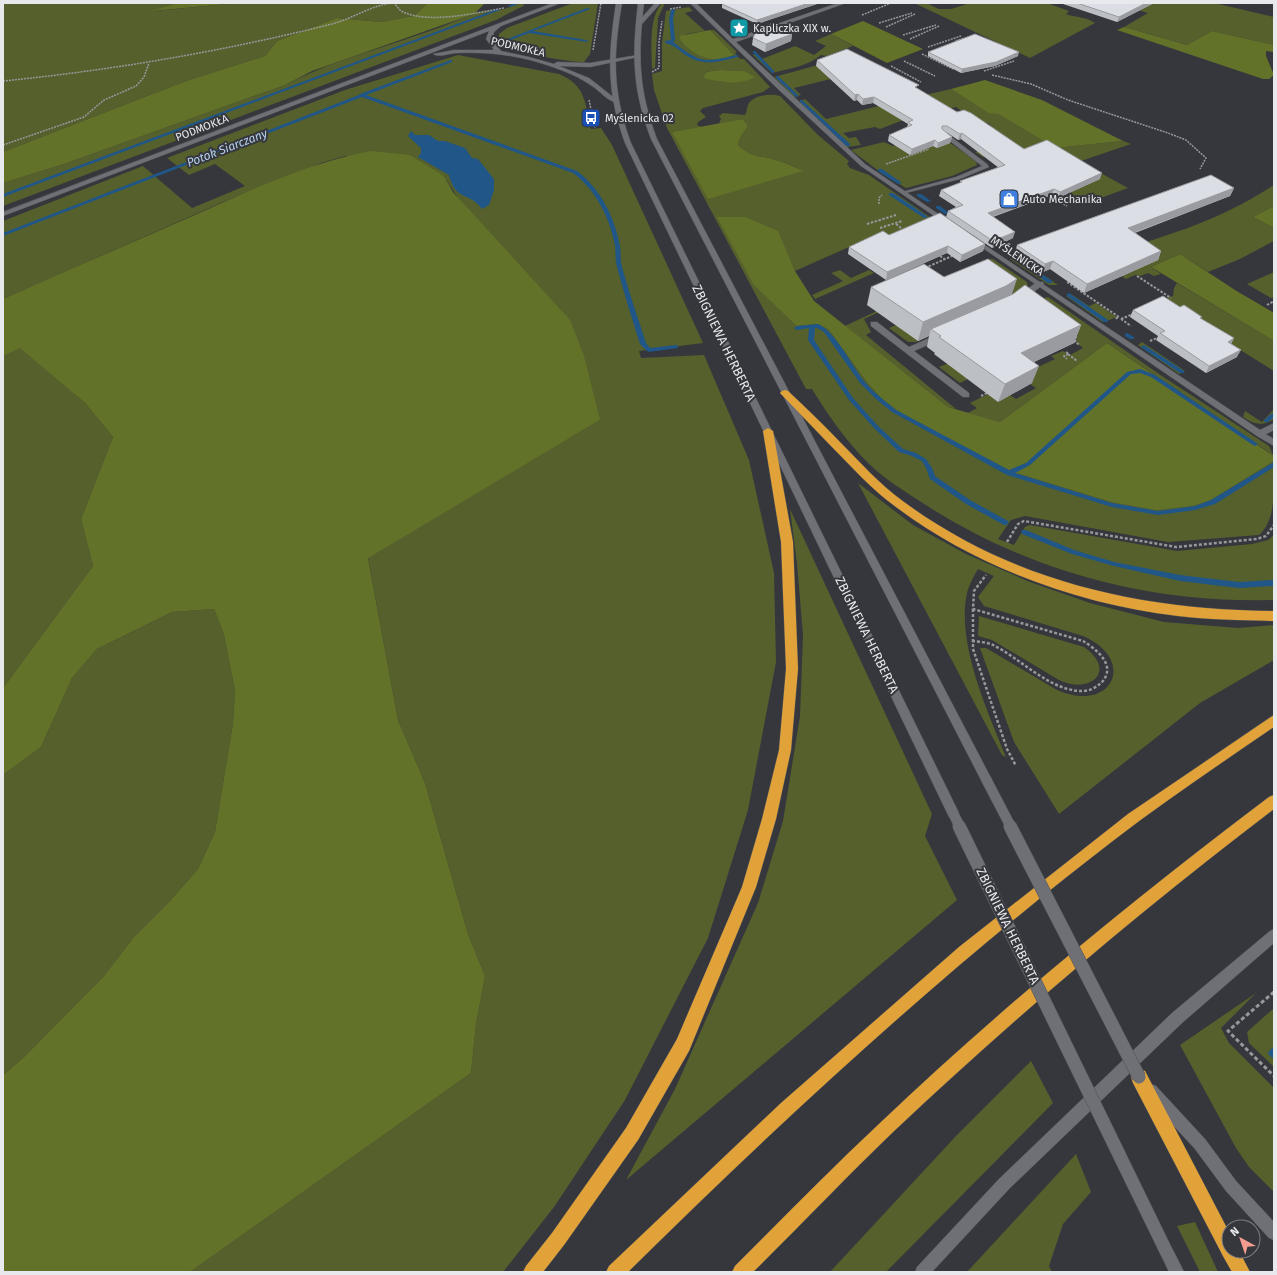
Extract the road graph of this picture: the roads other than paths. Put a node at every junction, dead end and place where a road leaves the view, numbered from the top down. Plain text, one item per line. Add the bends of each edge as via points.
1 (558, 3) edge
2 (619, 3) edge
3 (641, 3) edge
4 (658, 3) edge
5 (693, 3) edge
6 (843, 3) edge
7 (504, 23) junction
8 (639, 24) junction
9 (733, 41) junction
10 (499, 53) junction
11 (636, 56) junction
12 (408, 60) junction
13 (611, 61) junction
14 (543, 63) junction
15 (615, 101) junction
16 (944, 134) edge
17 (904, 193) junction
18 (3, 214) edge
19 (955, 227) edge
20 (968, 236) edge
21 (1040, 284) junction
22 (1013, 303) edge
23 (874, 324) dead end
24 (950, 332) edge
25 (908, 351) junction
26 (785, 393) junction
27 (966, 396) dead end
28 (1274, 426) edge
29 (768, 431) junction
30 (1260, 434) junction
31 (1274, 443) edge
32 (1274, 616) edge
33 (1274, 720) edge
34 (1274, 801) edge
35 (1274, 935) edge
36 (1139, 1077) junction
37 (1274, 1233) edge
38 (1221, 1234) edge
39 (1234, 1259) edge
40 (532, 1272) edge
41 (615, 1272) edge
42 (741, 1272) edge
43 (922, 1272) edge
44 (1176, 1272) edge
45 (1241, 1272) edge

1 - 7 main road, PODMOKŁA
2 - 13 main road, ZBIGNIEWA HERBERTA
3 - 8 main road
4 - 8 main road
5 - 9 main road
6 - 9 main road
7 - 10 main road via 492,31 488,39
7 - 12 main road, PODMOKŁA
8 - 11 main road
9 - 17 main road via 842,147 868,169
10 - 12 main road, PODMOKŁA via 466,50
10 - 14 main road, PODMOKŁA
11 - 13 main road
11 - 26 main road via 640,100 654,139
12 - 18 main road, PODMOKŁA
13 - 14 main road via 578,65
13 - 15 main road, ZBIGNIEWA HERBERTA
14 - 15 main road, PODMOKŁA via 583,78
15 - 29 main road, ZBIGNIEWA HERBERTA via 623,131 642,174
16 - 17 main road via 986,167 958,178
17 - 19 main road
20 - 21 main road, MYŚLENICKA
21 - 22 main road
21 - 30 main road, MYŚLENICKA
23 - 25 main road
24 - 25 main road
25 - 27 main road
26 - 32 highway via 884,492 935,528 989,557 1056,583 1129,603 1205,614
26 - 36 main road, bridge
28 - 30 main road
29 - 40 highway via 787,542 792,669 785,750 767,826 749,887 683,1045 632,1134
29 - 44 main road, ZBIGNIEWA HERBERTA, bridge
30 - 31 main road, MYŚLENICKA
33 - 41 highway via 1088,852 968,949 775,1118
34 - 42 highway via 1179,872 998,1026 886,1128
35 - 43 main road via 1165,1030 1004,1184
36 - 37 main road via 1200,1144 1231,1186
36 - 38 highway
39 - 45 highway

